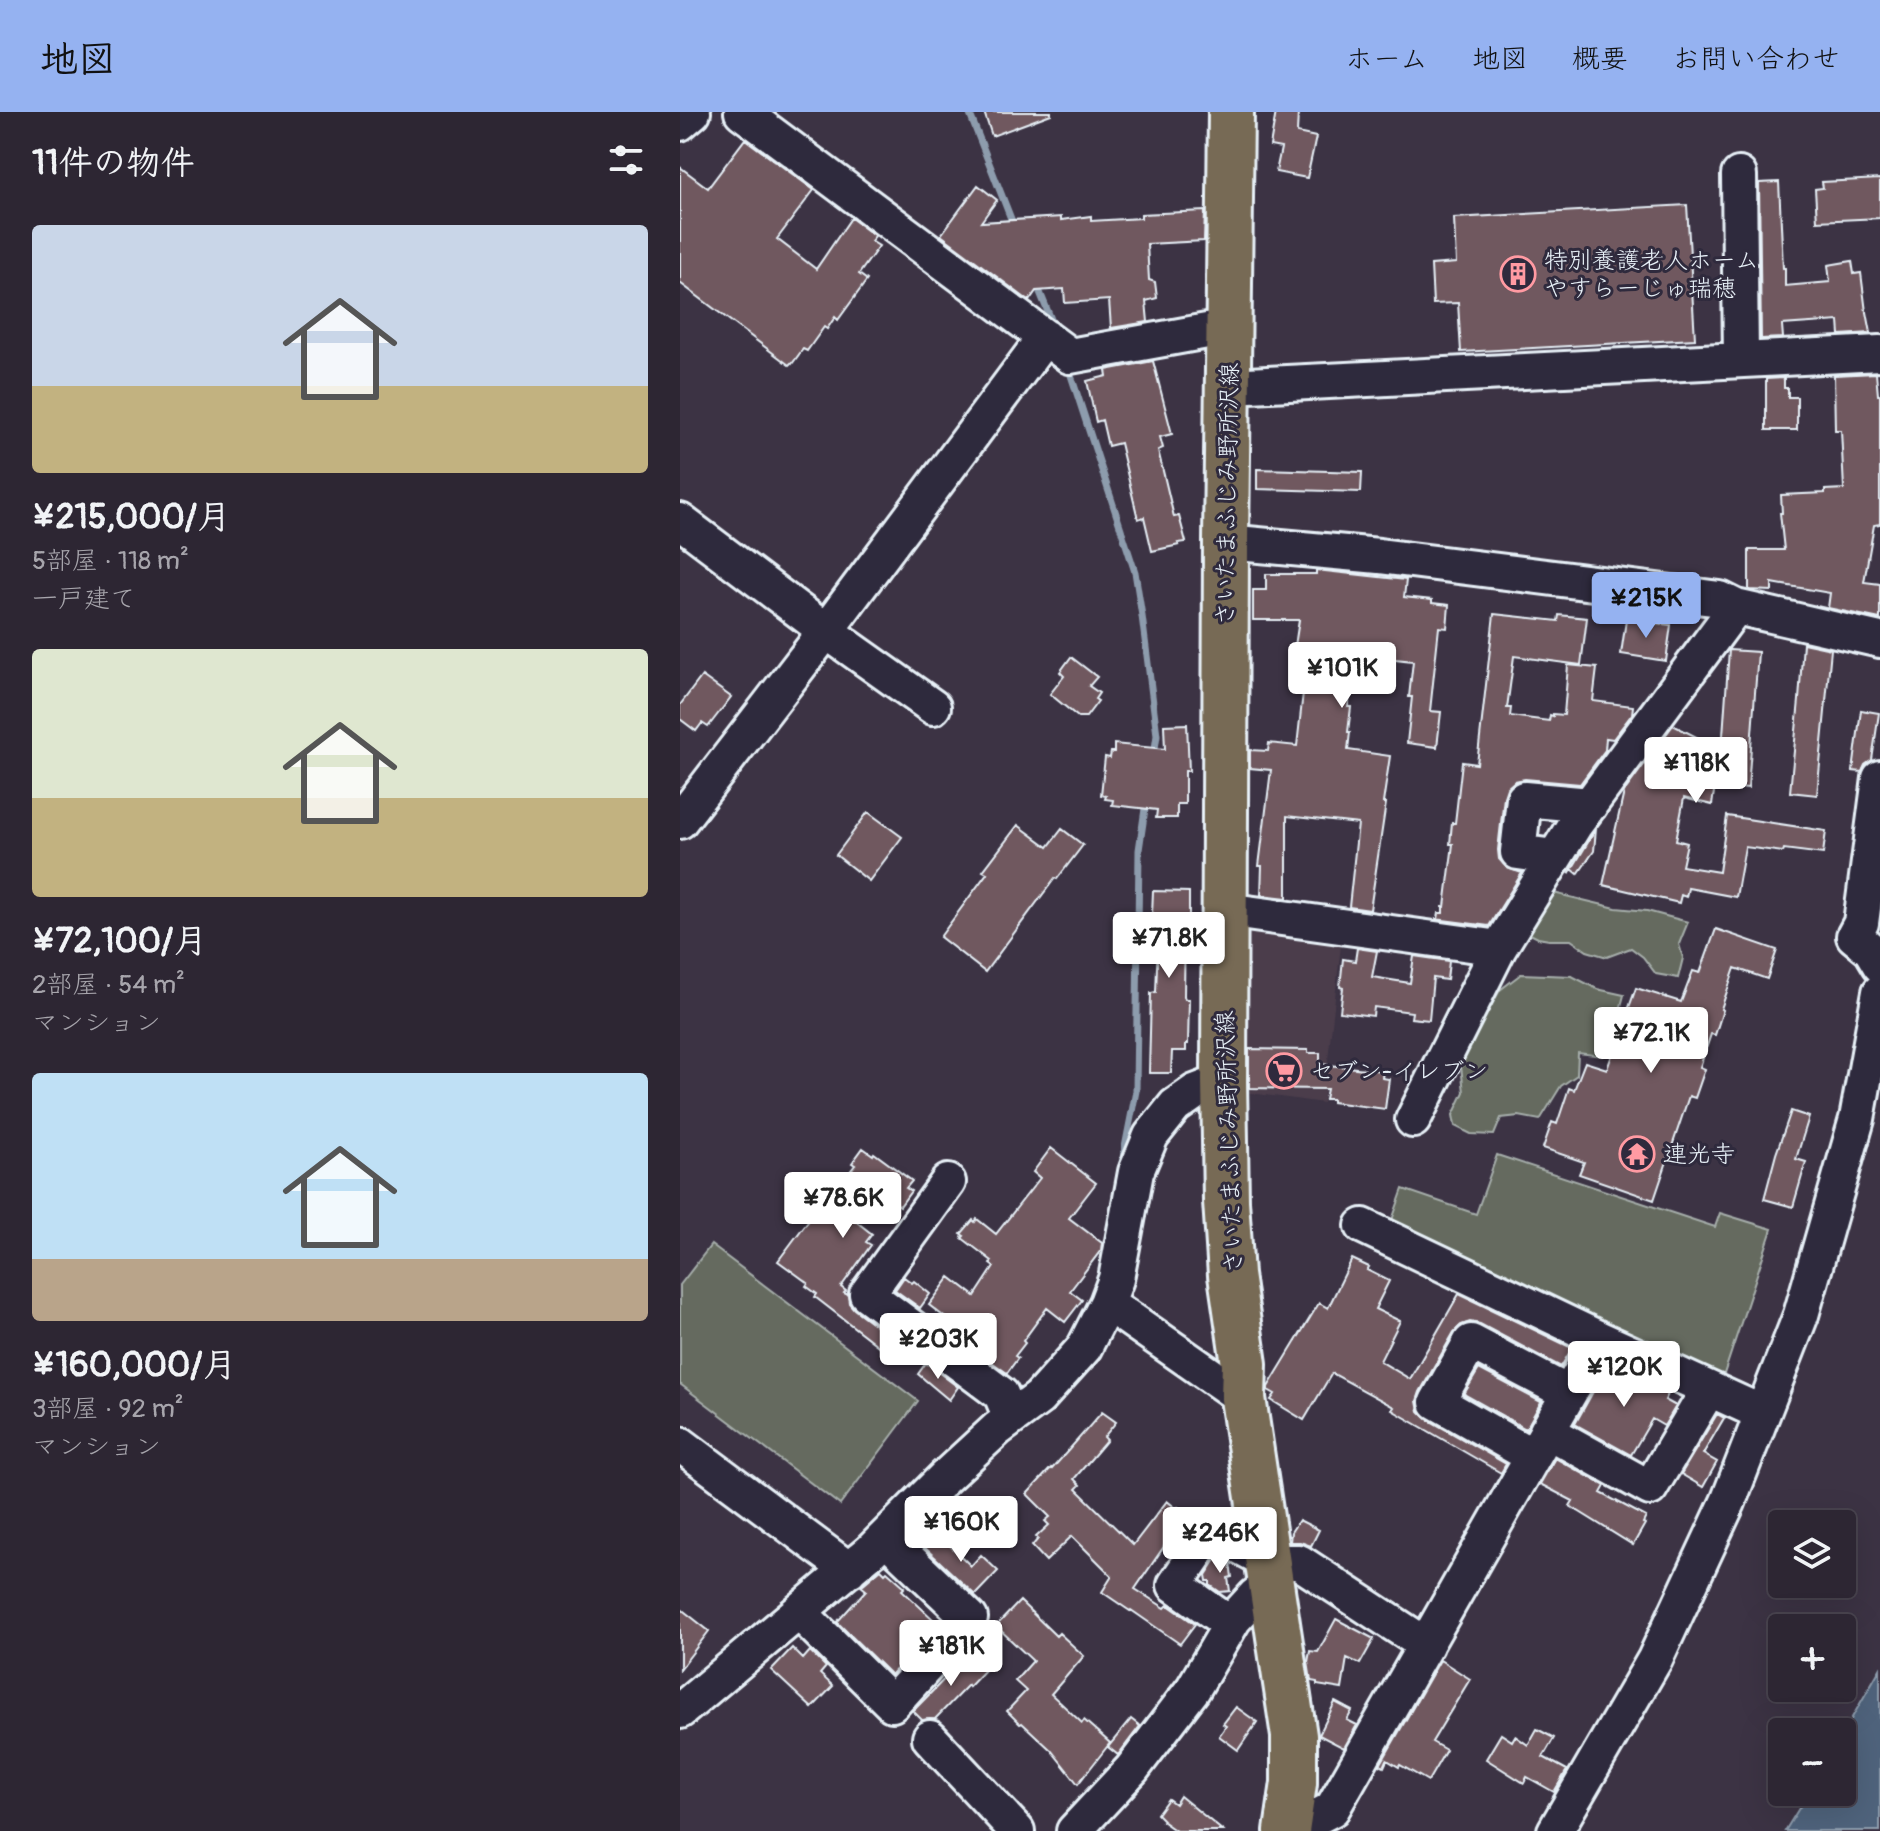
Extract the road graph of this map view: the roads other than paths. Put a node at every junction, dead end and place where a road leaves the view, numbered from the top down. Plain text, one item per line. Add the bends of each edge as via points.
1 (693, 112) edge
2 (742, 112) edge
3 (1231, 112) edge
4 (680, 123) edge
5 (1739, 175) dead end
6 (1229, 327) junction
7 (1045, 337) junction
8 (1880, 353) edge
9 (1741, 359) junction
10 (1229, 386) junction
11 (680, 521) edge
12 (1226, 542) junction
13 (1736, 607) junction
14 (826, 631) junction
15 (1880, 640) edge
16 (933, 707) dead end
17 (1880, 778) edge
18 (1590, 805) junction
19 (680, 821) edge
20 (1554, 857) junction
21 (1225, 910) junction
22 (1499, 948) junction
23 (1880, 965) edge
24 (1880, 992) edge
25 (1224, 1081) junction
26 (1413, 1120) dead end
27 (948, 1182) dead end
28 (1363, 1226) dead end
29 (1107, 1303) junction
30 (1600, 1339) junction
31 (1709, 1389) junction
32 (1568, 1393) junction
33 (1243, 1398) junction
34 (1762, 1413) junction
35 (1011, 1418) junction
36 (1540, 1443) junction
37 (680, 1444) edge
38 (885, 1537) junction
39 (849, 1570) junction
40 (1270, 1572) junction
41 (799, 1612) junction
42 (1230, 1624) junction
43 (1426, 1645) junction
44 (680, 1711) edge
45 (930, 1738) dead end
46 (1288, 1824) edge
47 (1017, 1831) edge
48 (1074, 1831) edge
49 (1555, 1831) edge

1 - 4 street
2 - 7 street
3 - 6 main road, さいたまふじみ野所沢線
5 - 9 street
6 - 7 street via 1070,356
6 - 10 main road, さいたまふじみ野所沢線
7 - 14 street
8 - 9 street
9 - 10 street
10 - 12 main road, さいたまふじみ野所沢線
11 - 14 street
12 - 13 street via 1689,595
12 - 21 main road, さいたまふじみ野所沢線
13 - 15 street
13 - 18 street
14 - 16 street
14 - 19 street
17 - 23 street via 1861,923 1854,936
18 - 20 street
18 - 20 street via 1524,799 1518,852
20 - 22 street
21 - 22 street
21 - 25 main road, さいたまふじみ野所沢線
22 - 26 street
24 - 34 street via 1857,1119 1801,1315
25 - 29 street via 1175,1106 1151,1136 1136,1172
25 - 33 main road, さいたまふじみ野所沢線 via 1226,1201
27 - 35 street via 867,1294 1001,1394
28 - 30 street
29 - 33 street
29 - 35 street via 1084,1348 1039,1398
30 - 31 street
30 - 32 street
31 - 34 street
31 - 36 street via 1650,1488
32 - 36 street
32 - 36 street via 1471,1342 1437,1402
33 - 40 main road, さいたまふじみ野所沢線
34 - 49 street via 1728,1502 1655,1659
35 - 38 street
36 - 43 street
37 - 39 street
38 - 39 street
38 - 41 street via 970,1618 892,1704
39 - 41 street
40 - 42 street
40 - 42 street via 1214,1527 1175,1585
40 - 43 street via 1299,1562
40 - 46 main road, さいたまふじみ野所沢線 via 1294,1736
41 - 44 street
42 - 48 street via 1193,1689 1132,1769
43 - 46 street via 1332,1809
45 - 47 street

